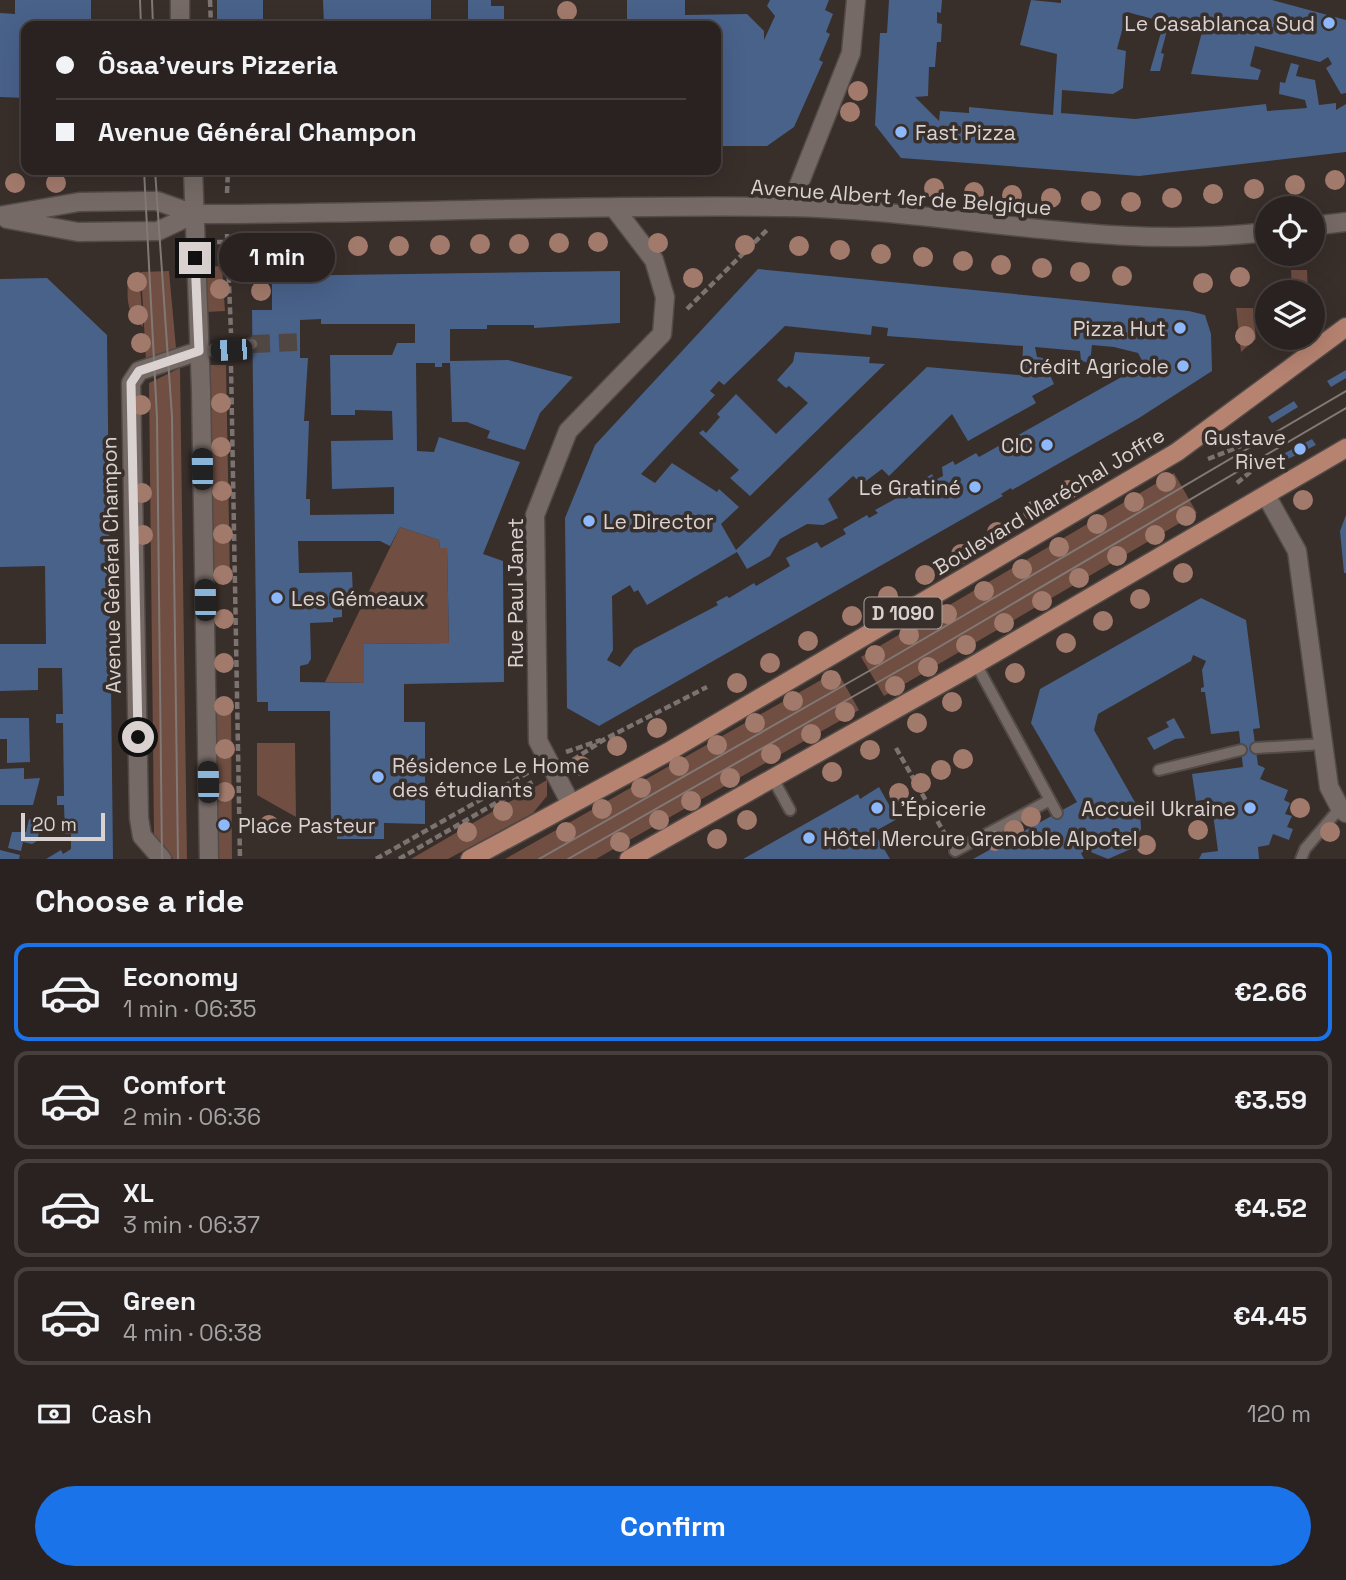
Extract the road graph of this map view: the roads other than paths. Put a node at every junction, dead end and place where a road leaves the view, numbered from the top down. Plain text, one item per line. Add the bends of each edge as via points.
1 (180, 0) edge
2 (856, 0) edge
3 (180, 21) edge
4 (193, 175) edge
5 (790, 207) junction
6 (615, 209) junction
7 (194, 214) junction
8 (0, 217) edge
9 (1346, 222) edge
10 (1325, 224) edge
11 (1255, 233) edge
12 (1346, 327) edge
13 (252, 344) tunnel mouth
14 (199, 351) junction
15 (1346, 448) edge
16 (1266, 495) junction
17 (976, 664) junction
18 (1323, 744) junction
19 (1256, 748) dead end
20 (1241, 750) dead end
21 (1159, 770) dead end
22 (772, 777) junction
23 (1050, 800) junction
24 (571, 804) junction
25 (790, 810) dead end
26 (1343, 810) edge
27 (1057, 813) dead end
28 (954, 851) road end
29 (162, 859) edge
30 (209, 859) edge
31 (470, 859) edge
32 (629, 859) edge
33 (1301, 859) edge

1 - 3 main road
2 - 5 main road via 851,53
4 - 7 main road
5 - 6 main road, Avenue Albert 1er de Belgique
5 - 11 main road, Avenue Albert 1er de Belgique via 1105,236 1207,239
6 - 7 main road, Avenue Albert 1er de Belgique
6 - 24 main road, Rue Paul Janet via 654,260 665,297 662,334 568,431 535,515 538,741
7 - 8 main road, Avenue Albert 1er de Belgique via 157,201 79,202
7 - 8 main road, Avenue Albert 1er de Belgique via 158,231 109,232 78,232
7 - 14 main road
9 - 10 main road
12 - 24 main road, Boulevard Maréchal Joffre / D 1090 via 1186,446 668,752
13 - 14 lane, Avenue Général Champon
14 - 29 main road, Avenue Général Champon via 139,371 131,383 139,818 142,836
14 - 30 main road
15 - 16 main road
16 - 17 main road
16 - 18 main road via 1297,551
17 - 22 main road
17 - 23 lane
18 - 19 lane
18 - 26 main road via 1328,788
20 - 21 lane
22 - 25 lane
22 - 32 main road
23 - 27 lane
23 - 28 lane
24 - 31 main road, Boulevard Maréchal Joffre / D 1090
26 - 33 lane

